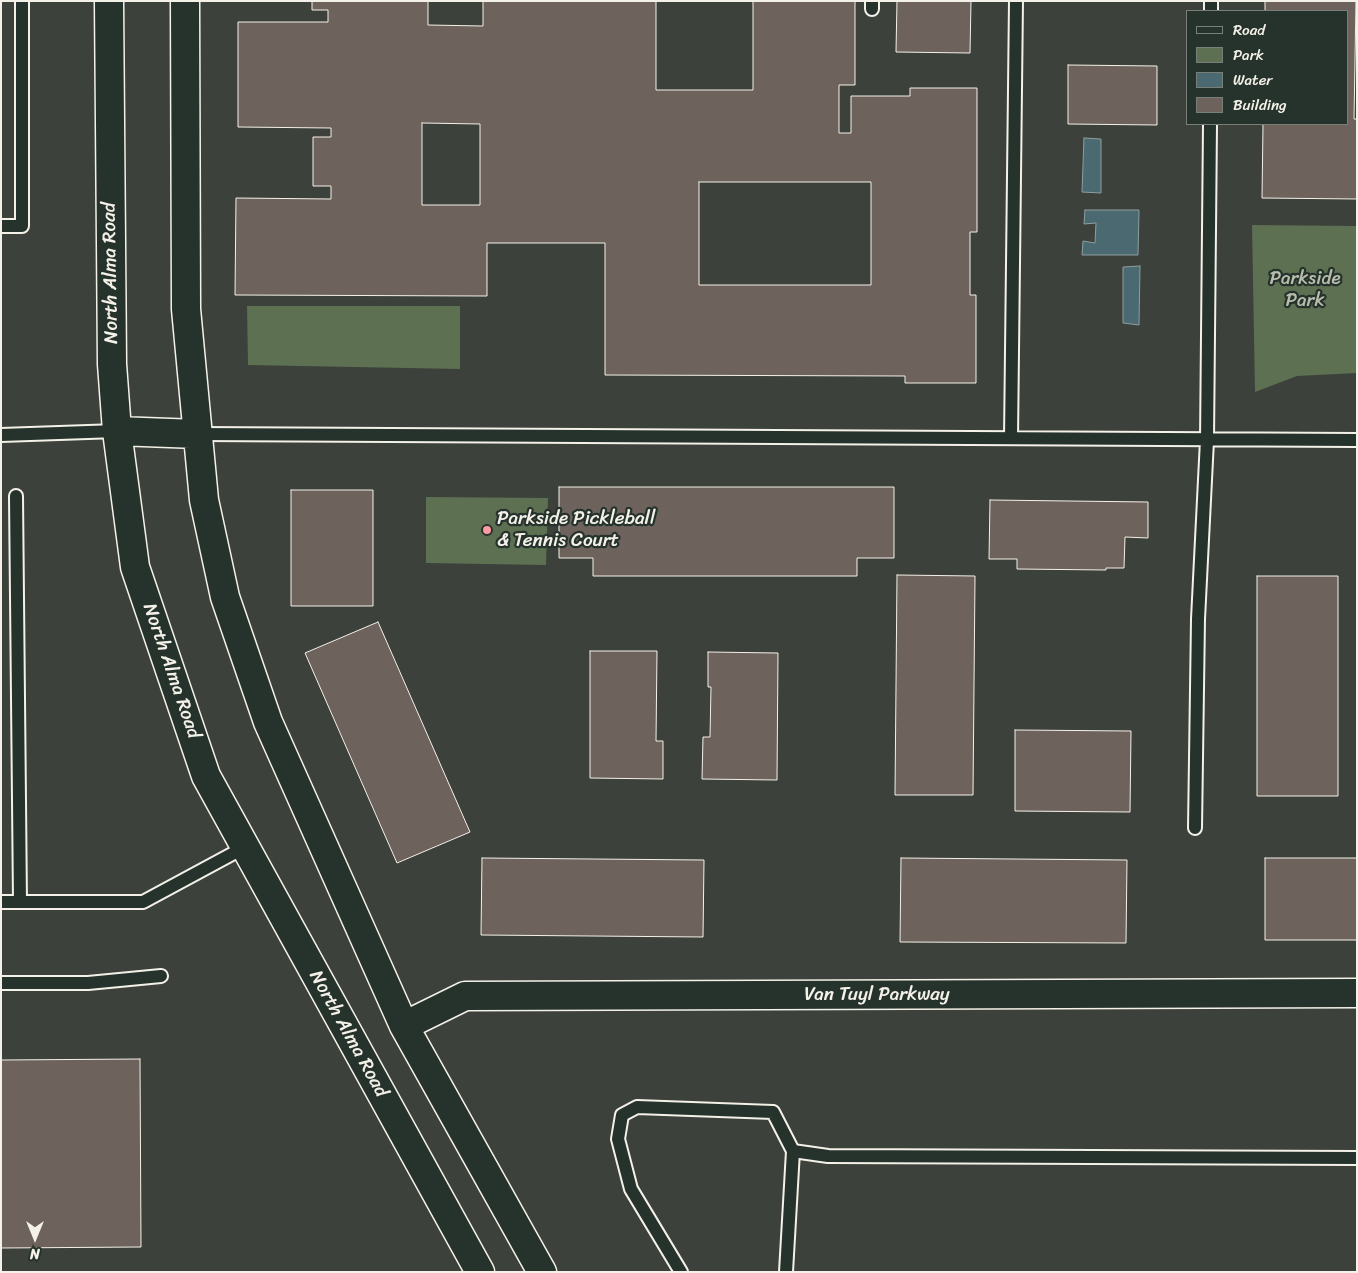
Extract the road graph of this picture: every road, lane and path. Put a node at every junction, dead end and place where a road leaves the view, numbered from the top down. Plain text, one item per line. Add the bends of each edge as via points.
1 (22, 1) edge
2 (109, 1) edge
3 (185, 1) edge
4 (1016, 1) edge
5 (1210, 125) edge
6 (1, 226) edge
7 (117, 432) junction
8 (197, 434) junction
9 (1, 436) edge
10 (1011, 438) junction
11 (1207, 440) junction
12 (1357, 440) edge
13 (16, 496) dead end
14 (1195, 828) dead end
15 (245, 847) junction
16 (1, 902) edge
17 (20, 902) junction
18 (161, 976) dead end
19 (1, 982) edge
20 (1357, 993) edge
21 (404, 1026) junction
22 (792, 1151) junction
23 (1357, 1158) edge
24 (480, 1272) edge
25 (542, 1272) edge
26 (681, 1272) edge
27 (786, 1272) edge

1 - 6 lane via 22,226
2 - 7 main road, North Alma Road via 112,364
3 - 8 main road via 186,309
4 - 10 lane
5 - 11 lane
7 - 8 main road
7 - 9 lane
7 - 15 main road, North Alma Road via 135,567 206,776
8 - 10 lane
8 - 21 main road via 204,500 225,597 268,722
10 - 11 lane
11 - 12 lane
11 - 14 lane via 1198,619
13 - 17 lane
15 - 17 lane via 143,902
15 - 24 main road, North Alma Road
16 - 17 lane
18 - 19 lane via 88,983
20 - 21 main road, Van Tuyl Parkway via 465,996
21 - 25 main road
22 - 23 lane via 828,1156
22 - 26 lane via 772,1112 637,1107 622,1115 618,1140 631,1189
22 - 27 lane

